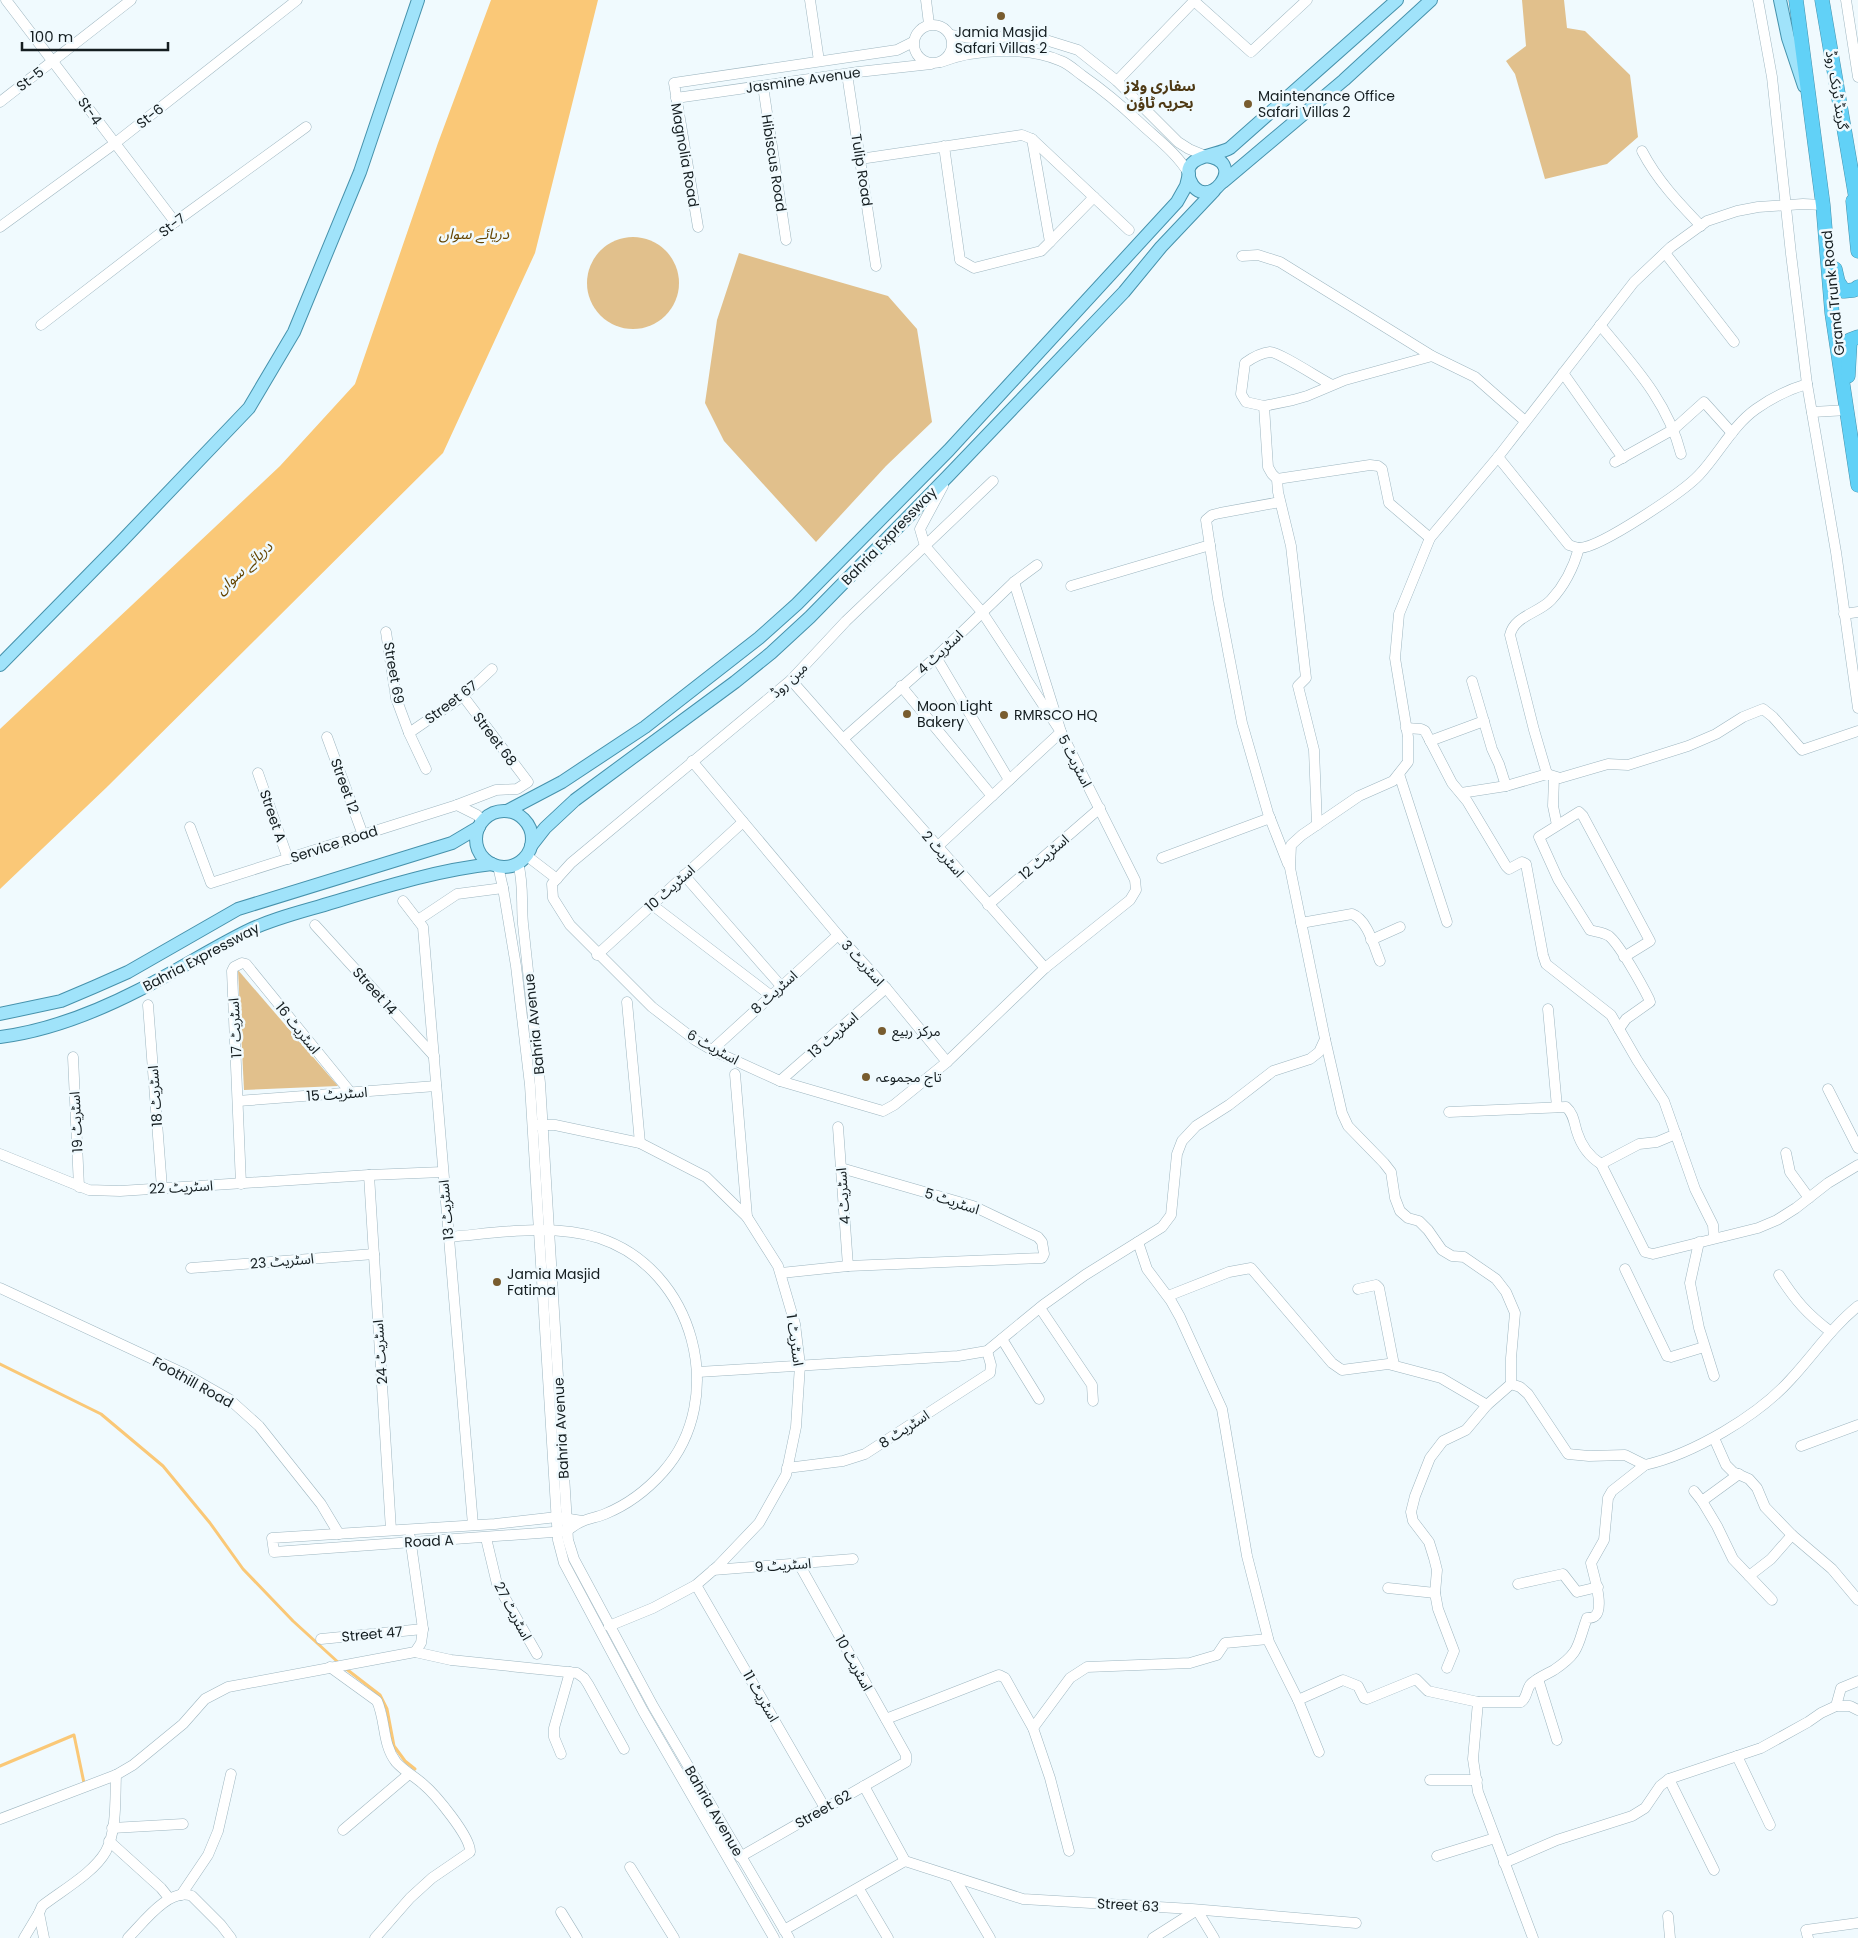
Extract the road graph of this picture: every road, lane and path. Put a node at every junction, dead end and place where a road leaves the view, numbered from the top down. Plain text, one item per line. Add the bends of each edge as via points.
1 (6, 0) edge
2 (131, 0) edge
3 (297, 0) edge
4 (418, 0) edge
5 (810, 0) edge
6 (926, 0) edge
7 (1193, 0) edge
8 (1307, 0) edge
9 (1397, 0) edge
10 (1431, 0) edge
11 (1758, 0) edge
12 (1780, 0) edge
13 (1796, 0) edge
14 (1822, 0) edge
15 (1846, 0) edge
16 (929, 24) junction
17 (951, 35) junction
18 (913, 42) junction
19 (54, 61) junction
20 (819, 61) junction
21 (936, 63) junction
22 (847, 74) junction
23 (1858, 77) edge
24 (1117, 81) junction
25 (674, 83) joint
26 (762, 86) junction
27 (676, 98) junction
28 (1808, 100) junction
29 (0, 102) edge
30 (306, 127) dead end
31 (1032, 139) junction
32 (114, 144) junction
33 (944, 146) junction
34 (1642, 151) dead end
35 (1206, 156) junction
36 (860, 159) junction
37 (1854, 170) edge
38 (1189, 174) junction
39 (1218, 187) junction
40 (1094, 197) junction
41 (1785, 205) junction
42 (1823, 205) junction
43 (1858, 210) edge
44 (175, 222) junction
45 (1701, 226) junction
46 (0, 227) edge
47 (698, 227) dead end
48 (1826, 229) junction
49 (1128, 230) dead end
50 (786, 240) dead end
51 (1050, 242) junction
52 (1858, 251) edge
53 (1665, 253) junction
54 (1242, 256) dead end
55 (876, 266) dead end
56 (1858, 288) edge
57 (41, 325) dead end
58 (1600, 326) junction
59 (1858, 337) edge
60 (1734, 342) dead end
61 (1432, 356) junction
62 (1563, 373) junction
63 (1807, 384) junction
64 (1332, 385) junction
65 (1264, 406) junction
66 (1848, 408) junction
67 (1812, 412) junction
68 (1525, 421) junction
69 (1674, 429) junction
70 (1732, 433) junction
71 (1681, 454) dead end
72 (1498, 457) junction
73 (949, 476) junction
74 (1277, 479) junction
75 (993, 481) dead end
76 (1858, 485) edge
77 (1280, 502) junction
78 (1430, 538) junction
79 (1210, 545) junction
80 (925, 546) junction
81 (1579, 548) junction
82 (1037, 565) dead end
83 (1014, 582) junction
84 (1071, 586) dead end
85 (982, 612) junction
86 (1858, 612) edge
87 (1844, 614) junction
88 (386, 632) dead end
89 (936, 657) junction
90 (0, 665) edge
91 (492, 669) dead end
92 (792, 680) junction
93 (1472, 681) dead end
94 (902, 686) junction
95 (463, 696) junction
96 (1858, 708) edge
97 (1484, 721) junction
98 (1406, 728) junction
99 (1858, 731) edge
100 (1061, 732) junction
101 (409, 733) junction
102 (327, 737) dead end
103 (843, 739) junction
104 (1430, 740) junction
105 (692, 761) junction
106 (426, 769) dead end
107 (258, 773) dead end
108 (1399, 774) junction
109 (1551, 776) junction
110 (1009, 780) junction
111 (528, 782) joint
112 (1506, 786) junction
113 (1461, 794) junction
114 (992, 796) junction
115 (457, 805) junction
116 (1100, 808) junction
117 (507, 811) junction
118 (1270, 818) junction
119 (743, 822) junction
120 (481, 824) junction
121 (1316, 825) junction
122 (1557, 825) junction
123 (190, 827) dead end
124 (363, 835) junction
125 (937, 847) junction
126 (525, 855) junction
127 (1162, 858) dead end
128 (288, 859) junction
129 (495, 865) junction
130 (1290, 868) junction
131 (684, 876) junction
132 (556, 878) junction
133 (503, 888) junction
134 (403, 901) dead end
135 (651, 904) junction
136 (988, 905) junction
137 (418, 920) junction
138 (1446, 922) dead end
139 (1301, 923) junction
140 (316, 925) dead end
141 (1400, 927) dead end
142 (838, 935) junction
143 (1371, 940) junction
144 (597, 954) junction
145 (1624, 957) junction
146 (1380, 961) dead end
147 (246, 964) joint
148 (1045, 968) junction
149 (781, 986) junction
150 (886, 988) junction
151 (770, 996) junction
152 (627, 1002) dead end
153 (148, 1005) dead end
154 (1548, 1009) dead end
155 (0, 1014) edge
156 (1619, 1029) junction
157 (0, 1037) edge
158 (1325, 1039) junction
159 (712, 1050) junction
160 (434, 1056) junction
161 (72, 1057) dead end
162 (948, 1062) junction
163 (735, 1074) dead end
164 (780, 1081) junction
165 (436, 1086) junction
166 (1828, 1089) dead end
167 (351, 1093) junction
168 (238, 1101) junction
169 (1557, 1107) junction
170 (1449, 1112) dead end
171 (538, 1125) junction
172 (838, 1127) dead end
173 (1676, 1134) junction
174 (640, 1143) junction
175 (1858, 1148) edge
176 (1786, 1153) dead end
177 (0, 1154) edge
178 (1601, 1164) junction
179 (1858, 1166) edge
180 (841, 1168) junction
181 (443, 1172) junction
182 (369, 1175) junction
183 (241, 1184) junction
184 (79, 1187) junction
185 (162, 1188) junction
186 (1809, 1198) junction
187 (747, 1217) junction
188 (545, 1230) junction
189 (449, 1237) junction
190 (1714, 1238) junction
191 (1138, 1242) junction
192 (1699, 1242) junction
193 (374, 1254) junction
194 (848, 1266) junction
195 (190, 1268) dead end
196 (1625, 1269) dead end
197 (781, 1273) junction
198 (1779, 1276) dead end
199 (0, 1288) edge
200 (1358, 1289) dead end
201 (1168, 1296) junction
202 (1858, 1306) edge
203 (1040, 1308) junction
204 (1831, 1332) junction
205 (1002, 1339) junction
206 (1704, 1347) junction
207 (987, 1352) junction
208 (800, 1365) junction
209 (1394, 1365) junction
210 (698, 1372) junction
211 (1714, 1376) dead end
212 (1511, 1384) junction
213 (1039, 1399) dead end
214 (1093, 1401) dead end
215 (1487, 1406) junction
216 (1858, 1425) edge
217 (1714, 1438) junction
218 (1801, 1446) dead end
219 (1645, 1465) junction
220 (788, 1468) junction
221 (1739, 1474) junction
222 (1694, 1491) dead end
223 (1702, 1501) junction
224 (561, 1517) junction
225 (582, 1521) junction
226 (473, 1525) junction
227 (409, 1529) junction
228 (391, 1530) junction
229 (562, 1531) junction
230 (339, 1534) junction
231 (1792, 1535) junction
232 (486, 1538) junction
233 (410, 1541) junction
234 (854, 1559) dead end
235 (798, 1564) junction
236 (713, 1570) junction
237 (1749, 1576) junction
238 (1518, 1584) dead end
239 (696, 1585) junction
240 (1598, 1587) junction
241 (1388, 1588) dead end
242 (1435, 1592) junction
243 (1772, 1600) dead end
244 (1858, 1600) edge
245 (609, 1626) junction
246 (423, 1629) junction
247 (321, 1639) dead end
248 (1268, 1639) junction
249 (415, 1652) junction
250 (537, 1654) dead end
251 (333, 1667) junction
252 (1447, 1668) dead end
253 (570, 1672) junction
254 (1538, 1679) junction
255 (1858, 1681) edge
256 (1298, 1700) junction
257 (1478, 1702) junction
258 (1836, 1706) junction
259 (1858, 1710) edge
260 (886, 1719) junction
261 (1033, 1728) junction
262 (1557, 1740) dead end
263 (624, 1749) dead end
264 (1319, 1752) dead end
265 (561, 1754) dead end
266 (1737, 1756) junction
267 (906, 1762) joint
268 (231, 1774) dead end
269 (409, 1774) junction
270 (116, 1775) junction
271 (1430, 1780) dead end
272 (1477, 1780) junction
273 (1669, 1780) junction
274 (864, 1786) junction
275 (825, 1808) junction
276 (0, 1820) edge
277 (183, 1824) dead end
278 (1770, 1825) dead end
279 (112, 1828) junction
280 (343, 1830) dead end
281 (1495, 1838) junction
282 (109, 1841) junction
283 (1068, 1851) dead end
284 (1437, 1856) dead end
285 (740, 1857) junction
286 (905, 1861) junction
287 (1504, 1863) junction
288 (630, 1867) dead end
289 (1714, 1870) dead end
290 (954, 1877) junction
291 (859, 1889) junction
292 (181, 1895) junction
293 (169, 1898) junction
294 (1197, 1910) junction
295 (561, 1912) dead end
296 (39, 1913) junction
297 (1668, 1916) dead end
298 (1356, 1923) dead end
299 (1858, 1923) edge
300 (786, 1934) edge
301 (24, 1938) edge
302 (44, 1938) edge
303 (128, 1938) edge
304 (231, 1938) edge
305 (375, 1938) edge
306 (577, 1938) edge
307 (674, 1938) edge
308 (774, 1938) edge
309 (888, 1938) edge
310 (990, 1938) edge
311 (1153, 1938) edge
312 (1214, 1938) edge
313 (1533, 1938) edge
314 (1670, 1938) edge
315 (1808, 1938) edge

1 - 19 street, St-4
2 - 19 street, St-5
3 - 32 street, St-6
4 - 90 main road via 342,217 294,332 249,408
5 - 20 street
6 - 16 street
7 - 8 street via 1251,52
7 - 24 street
9 - 35 main road via 1230,148
10 - 39 main road, Bahria Expressway via 1344,80
11 - 41 street via 1772,77
12 - 28 main road via 1788,38
13 - 28 highway, گرینڈ ٹرنک روڈ
14 - 37 highway, گرینڈ ٹرنک روڈ
15 - 23 street
16 - 17 street via 944,28
16 - 18 street via 916,32
17 - 21 street via 949,55
17 - 24 street via 979,38 1014,36 1049,41 1078,50
18 - 20 street, Jasmine Avenue via 897,50
18 - 21 street via 921,60
19 - 29 street, St-5
19 - 32 street, St-4
20 - 25 street, Jasmine Avenue
21 - 22 street, Jasmine Avenue
21 - 38 street, Jasmine Avenue via 954,57 1013,51 1046,55 1063,62 1110,96 1170,151
22 - 26 street, Jasmine Avenue
22 - 36 street, Tulip Road
24 - 35 street via 1178,142
25 - 27 street, Magnolia Road
26 - 27 street, Jasmine Avenue
26 - 50 street, Hibiscus Road
27 - 47 street, Magnolia Road
28 - 42 highway, Grand Trunk Road
30 - 44 street, St-7
31 - 33 street via 1022,135
31 - 40 street
31 - 51 street
32 - 44 street, St-4
32 - 46 street, St-6
33 - 36 street
33 - 51 street via 960,260 974,268 1040,251
34 - 45 street via 1671,195
35 - 38 main road via 1192,164
35 - 39 main road via 1216,158 1223,167 1225,177
36 - 55 street, Tulip Road
37 - 43 highway, گرینڈ ٹرنک روڈ
37 - 52 highway
38 - 39 main road via 1194,187 1207,192
38 - 117 main road, Bahria Expressway via 1176,202 1025,369 797,604 759,638 645,727 562,782
39 - 73 main road, Bahria Expressway via 1124,292
40 - 49 street
40 - 51 street
41 - 42 street
41 - 45 street via 1737,211
41 - 63 street
42 - 48 highway, Grand Trunk Road
44 - 57 street, St-7
45 - 53 street
48 - 56 highway via 1838,282 1844,290
48 - 66 highway, Grand Trunk Road via 1832,313
53 - 58 street via 1634,282
53 - 60 street
54 - 61 street via 1258,255 1280,262
58 - 62 street
58 - 69 street via 1652,388
59 - 66 highway via 1850,340
61 - 64 street
61 - 68 street via 1475,378
62 - 68 street
62 - 69 street via 1619,460
63 - 67 street
63 - 70 street via 1756,409
64 - 65 street via 1307,396
64 - 65 street via 1271,352 1256,356 1245,363 1241,394 1246,402
65 - 74 street via 1268,467
66 - 67 street
66 - 76 highway, Grand Trunk Road
67 - 87 street
68 - 72 street
69 - 70 street via 1704,402
69 - 71 street
70 - 81 street via 1698,476 1671,499 1596,544
72 - 78 street
72 - 81 street via 1569,545
73 - 80 street via 920,529
73 - 126 main road, Bahria Expressway via 771,653 575,800 545,828
74 - 77 street
74 - 78 street via 1378,466 1382,469 1389,503
75 - 80 street, مین روڈ
77 - 79 street via 1212,515 1206,520
77 - 121 street via 1291,546 1306,678 1298,686 1314,750
78 - 98 street via 1399,614 1395,658
79 - 84 street
79 - 118 street via 1242,723
80 - 85 street, اسٹریٹ 5
80 - 92 street, مین روڈ via 846,621
81 - 109 street via 1571,571 1551,601 1514,625 1510,635 1534,730
82 - 83 street, اسٹریٹ 4
83 - 85 street, اسٹریٹ 4
83 - 100 street
85 - 89 street, اسٹریٹ 4
85 - 100 street, اسٹریٹ 5
86 - 87 street
87 - 96 street
88 - 101 street, Street 69 via 396,698
89 - 94 street, اسٹریٹ 4
89 - 110 street
91 - 95 street, Street 67
92 - 103 street, اسٹریٹ 2
92 - 105 street, مین روڈ
93 - 97 street
94 - 103 street, اسٹریٹ 4
94 - 114 street
95 - 101 street, Street 67
95 - 111 street, Street 68
97 - 104 street
97 - 112 street
98 - 104 street via 1421,728
98 - 108 street via 1408,762
99 - 109 street via 1802,750 1764,709 1688,746 1628,765 1608,764 1560,778
100 - 110 street
100 - 116 street, اسٹریٹ 5
101 - 106 street, Street 69
102 - 124 street, Street 12
103 - 125 street, اسٹریٹ 2
104 - 113 street
105 - 119 street, اسٹریٹ 3
105 - 132 street, مین روڈ
107 - 128 street, Street A
108 - 121 street via 1393,781 1359,796
108 - 138 street
109 - 112 street
109 - 122 street
110 - 114 street
111 - 115 street, Service Road via 517,789 496,790
112 - 113 street
113 - 156 street via 1468,800 1506,866 1509,869 1522,862 1526,864 1546,964 1611,1015
114 - 125 street
115 - 120 street via 477,815
115 - 124 street, Service Road
116 - 136 street, اسٹریٹ 12
116 - 148 street, اسٹریٹ 5 via 1135,880 1136,890 1130,900
117 - 120 main road via 493,813
117 - 126 main road via 516,813 530,827 532,836
118 - 127 street
118 - 130 street
119 - 131 street, اسٹریٹ 10
119 - 142 street, اسٹریٹ 3
120 - 129 main road via 477,834 478,848 486,860
120 - 155 main road, Bahria Expressway via 464,837 443,846 238,909 128,972 61,1001
121 - 130 street via 1291,845
122 - 145 street via 1539,837 1558,880 1590,930 1608,935
122 - 145 street via 1579,812 1583,816 1650,941
123 - 128 street, Service Road via 211,883
124 - 128 street, Service Road
125 - 136 street, اسٹریٹ 2
126 - 129 main road via 508,866
126 - 132 street
126 - 171 street, Bahria Avenue via 521,905 540,1083
129 - 133 street, Bahria Avenue
129 - 157 main road, Bahria Expressway via 460,867 414,878 273,920 103,1006 37,1030
130 - 139 street
131 - 135 street, اسٹریٹ 10
131 - 149 street
132 - 144 street, اسٹریٹ 6 via 552,884 553,898 570,925
133 - 137 street via 457,894
133 - 171 street, Bahria Avenue
134 - 137 street, اسٹریٹ 13
135 - 144 street, اسٹریٹ 10
135 - 151 street
136 - 148 street, اسٹریٹ 2
137 - 160 street, اسٹریٹ 13 via 423,927
139 - 143 street via 1352,914 1362,922
139 - 158 street
140 - 160 street, Street 14
141 - 143 street
142 - 149 street, اسٹریٹ 8
142 - 150 street, اسٹریٹ 3
143 - 146 street
144 - 159 street, اسٹریٹ 6 via 652,1007
145 - 156 street via 1650,1002
147 - 167 street, اسٹریٹ 16
147 - 168 street, اسٹریٹ 17 via 239,964 232,971
148 - 162 street
149 - 151 street, اسٹریٹ 8
150 - 162 street, اسٹریٹ 3
150 - 164 street, اسٹریٹ 13
151 - 159 street, اسٹریٹ 8
152 - 174 street
153 - 185 street, اسٹریٹ 18
154 - 169 street
156 - 173 street via 1664,1101
158 - 191 street via 1319,1052 1310,1059 1273,1071 1229,1106 1196,1126 1182,1141 1177,1154 1171,1215 1162,1227
158 - 212 street via 1342,1113 1348,1126 1390,1172 1400,1211 1428,1230 1442,1250 1464,1258 1496,1279 1506,1292 1515,1314
159 - 164 street, اسٹریٹ 6
160 - 165 street, اسٹریٹ 13
161 - 184 street, اسٹریٹ 19
162 - 164 street, اسٹریٹ 6 via 894,1106 883,1111
163 - 187 street
165 - 167 street, اسٹریٹ 15
165 - 181 street, اسٹریٹ 13
166 - 175 street
167 - 168 street, اسٹریٹ 15
168 - 183 street
169 - 170 street
169 - 178 street via 1571,1111 1577,1134 1593,1159
171 - 174 street, اسٹریٹ 1 via 555,1125
171 - 188 street, Bahria Avenue
172 - 180 street, اسٹریٹ 4
173 - 178 street via 1657,1142 1638,1144
173 - 190 street via 1695,1189 1711,1220
174 - 187 street, اسٹریٹ 1 via 706,1177
176 - 186 street via 1790,1172
177 - 184 street, اسٹریٹ 22
178 - 192 street via 1646,1252 1653,1254
179 - 186 street
180 - 194 street, اسٹریٹ 4
180 - 194 street, اسٹریٹ 5 via 973,1206 1038,1237 1044,1247 1042,1258
181 - 182 street, اسٹریٹ 22
181 - 189 street, اسٹریٹ 13
182 - 183 street, اسٹریٹ 22
182 - 193 street, اسٹریٹ 24
183 - 185 street, اسٹریٹ 22
184 - 185 street, اسٹریٹ 22 via 120,1191
186 - 190 street via 1777,1220
187 - 197 street, اسٹریٹ 1
188 - 189 street, Road A
188 - 210 street, Road A via 601,1238 627,1251 650,1269 670,1290 684,1316 694,1343
188 - 224 street, Bahria Avenue
189 - 226 street, اسٹریٹ 13
190 - 192 street
191 - 201 street via 1147,1269
191 - 203 street
192 - 206 street via 1690,1283
193 - 195 street, اسٹریٹ 23
193 - 228 street, اسٹریٹ 24
194 - 197 street
196 - 206 street via 1667,1356
197 - 208 street, اسٹریٹ 1 via 795,1324
198 - 204 street via 1811,1318
199 - 230 street, Foothill Road via 185,1374 229,1399 258,1426 321,1504
200 - 209 street via 1376,1285 1379,1288
201 - 209 street via 1229,1272 1251,1268 1332,1363 1342,1370
201 - 248 street via 1222,1408 1247,1556
202 - 204 street
203 - 205 street
203 - 214 street via 1092,1385
204 - 217 street via 1767,1402
205 - 207 street
205 - 213 street
206 - 211 street
207 - 208 street
207 - 220 street, اسٹریٹ 8 via 990,1373 865,1454 843,1461
208 - 210 street
208 - 220 street, اسٹریٹ 1 via 796,1427
209 - 215 street via 1441,1378
210 - 225 street, Road A via 690,1425 664,1471 623,1505
212 - 215 street
212 - 219 street via 1528,1394 1568,1454 1625,1455
215 - 242 street via 1466,1430 1443,1441 1430,1458 1414,1496 1413,1521 1429,1542 1437,1570
216 - 218 street
217 - 219 street via 1661,1462
217 - 221 street via 1726,1465
219 - 240 street via 1612,1491 1608,1498 1604,1540 1591,1563
220 - 236 street, اسٹریٹ 1 via 759,1523
221 - 223 street
221 - 231 street via 1750,1479 1765,1507
222 - 223 street
223 - 237 street via 1733,1559
224 - 225 street, Road A
224 - 226 street, Road A
224 - 229 street, Bahria Avenue
225 - 229 street, Road A
226 - 227 street, Road A
227 - 228 street, Road A
227 - 233 street
228 - 230 street, Road A
229 - 232 street, Road A
229 - 245 street, Bahria Avenue
229 - 308 street, Bahria Avenue via 564,1563 643,1711
230 - 233 street, Road A via 272,1538 274,1552
231 - 237 street via 1771,1559
231 - 244 street via 1832,1569
232 - 233 street, Road A
232 - 250 street, اسٹریٹ 27 via 497,1584
233 - 246 street
234 - 235 street, اسٹریٹ 9
235 - 236 street, اسٹریٹ 9
235 - 260 street, اسٹریٹ 10
236 - 239 street, اسٹریٹ 1
237 - 243 street
238 - 240 street via 1563,1574 1576,1592
239 - 245 street, اسٹریٹ 1
239 - 275 street, اسٹریٹ 11
240 - 254 street via 1597,1613 1587,1618 1577,1649 1562,1664
241 - 242 street
242 - 252 street via 1444,1627 1453,1644 1454,1652
245 - 285 street, Bahria Avenue
246 - 247 street, Street 47
246 - 249 street via 422,1643
248 - 256 street
248 - 261 street via 1225,1643 1216,1655 1190,1664 1087,1666 1070,1678
249 - 251 street
249 - 253 street via 451,1660
251 - 269 street via 377,1701 386,1746
251 - 270 street via 228,1687 205,1699 183,1724
253 - 263 street via 584,1678
253 - 265 street via 554,1728
254 - 257 street via 1531,1684 1521,1702
254 - 262 street
255 - 258 street via 1841,1688
256 - 257 street via 1343,1680 1358,1686 1367,1699 1416,1679 1428,1691
256 - 264 street
257 - 272 street via 1474,1759
258 - 259 street via 1850,1706
258 - 266 street via 1761,1748
260 - 261 street via 999,1675 1005,1678
260 - 267 street, اسٹریٹ 10 via 906,1755
261 - 283 street via 1050,1778
266 - 273 street
266 - 278 street
267 - 274 street, Street 62
268 - 292 street via 218,1831 208,1855
269 - 280 street
269 - 305 street via 425,1785 445,1808 471,1850 410,1898
270 - 276 street
270 - 279 street
271 - 272 street
272 - 281 street via 1478,1792
273 - 287 street via 1660,1786 1646,1808 1632,1816 1557,1840
273 - 289 street
274 - 275 street, Street 62
274 - 286 street
275 - 285 street, Street 62
277 - 279 street
279 - 282 street
281 - 284 street
281 - 287 street
282 - 293 street
282 - 296 street via 101,1859 84,1876 42,1906
285 - 300 street, Bahria Avenue
286 - 290 street, Street 63
286 - 291 street
287 - 313 street
288 - 307 street
290 - 294 street, Street 63 via 1023,1899
290 - 310 street
291 - 300 street
291 - 309 street
292 - 293 street
292 - 304 street via 192,1896
293 - 303 street
294 - 298 street, Street 63
294 - 311 street
294 - 312 street
295 - 306 street
296 - 301 street
296 - 302 street
297 - 314 street
299 - 315 street via 1806,1930

